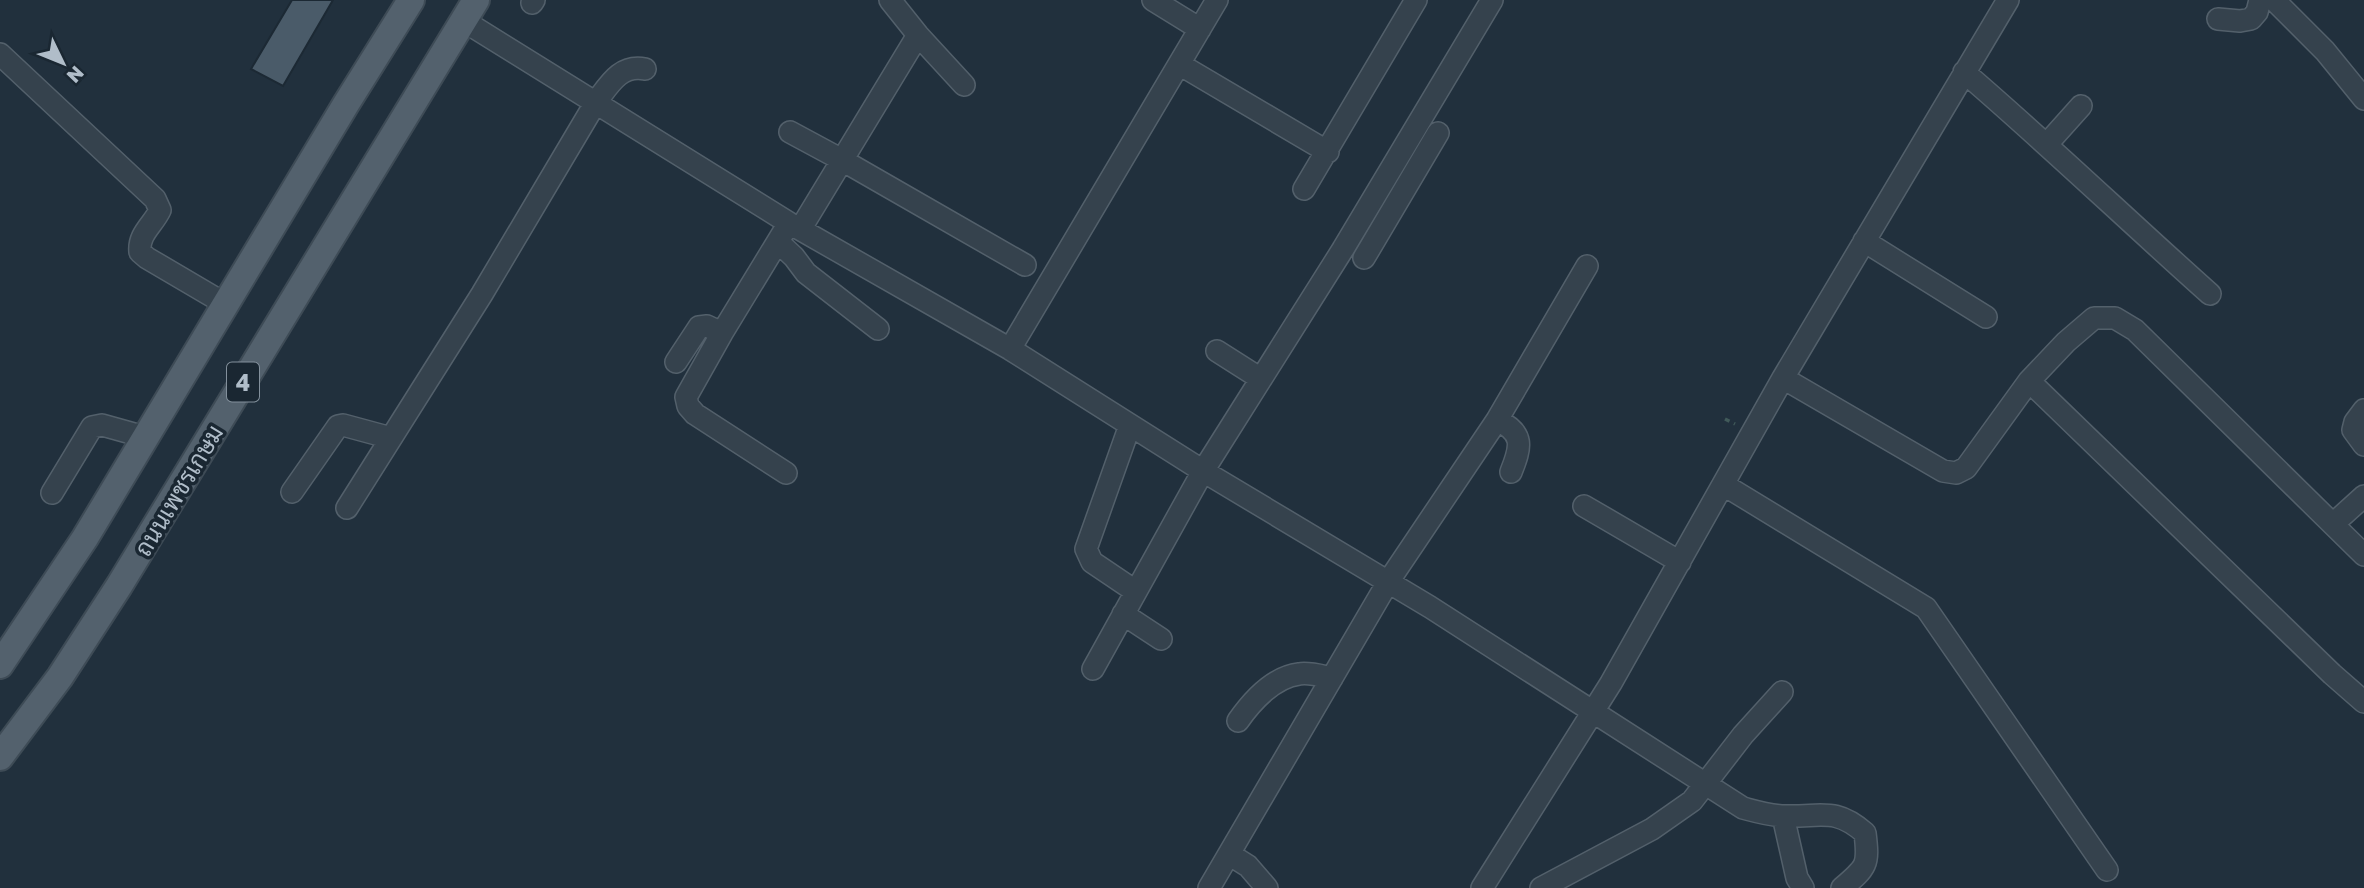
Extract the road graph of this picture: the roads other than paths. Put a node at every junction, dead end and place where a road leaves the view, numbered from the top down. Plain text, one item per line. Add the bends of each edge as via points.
1 (411, 0) edge
2 (891, 0) edge
3 (1153, 0) edge
4 (1217, 0) edge
5 (1416, 0) edge
6 (1492, 0) edge
7 (2008, 0) edge
8 (2260, 0) edge
9 (2274, 0) edge
10 (470, 10) edge
11 (2218, 19) dead end
12 (1200, 29) junction
13 (918, 35) junction
14 (0, 54) edge
15 (1180, 64) junction
16 (645, 69) dead end
17 (1964, 72) junction
18 (964, 85) dead end
19 (2364, 99) edge
20 (596, 102) junction
21 (2081, 106) dead end
22 (790, 132) dead end
23 (1438, 134) dead end
24 (2047, 144) junction
25 (1328, 152) junction
26 (842, 160) junction
27 (1304, 189) dead end
28 (1370, 205) junction
29 (1388, 216) junction
30 (795, 225) junction
31 (1864, 241) junction
32 (778, 242) junction
33 (1364, 258) dead end
34 (1025, 265) dead end
35 (1587, 265) dead end
36 (2210, 293) dead end
37 (227, 304) junction
38 (1986, 317) dead end
39 (878, 329) dead end
40 (722, 333) junction
41 (1010, 349) junction
42 (1217, 351) dead end
43 (676, 362) dead end
44 (1783, 378) junction
45 (1261, 379) junction
46 (2029, 380) junction
47 (2364, 410) edge
48 (1497, 420) junction
49 (1130, 425) junction
50 (145, 437) junction
51 (391, 438) junction
52 (2364, 445) edge
53 (1203, 471) junction
54 (1511, 472) dead end
55 (786, 473) dead end
56 (1724, 485) junction
57 (292, 492) dead end
58 (52, 493) dead end
59 (2364, 496) edge
60 (1584, 506) dead end
61 (347, 508) dead end
62 (2333, 524) junction
63 (2364, 555) edge
64 (1680, 562) junction
65 (1388, 582) junction
66 (1135, 591) junction
67 (1122, 614) junction
68 (1161, 639) dead end
69 (0, 665) edge
70 (1093, 670) dead end
71 (1332, 678) junction
72 (1782, 692) dead end
73 (2364, 702) edge
74 (1592, 713) junction
75 (1238, 721) dead end
76 (0, 757) edge
77 (1705, 783) junction
78 (1783, 816) junction
79 (1229, 854) junction
80 (2107, 870) dead end
81 (1209, 888) edge
82 (1267, 888) edge
83 (1482, 888) edge
84 (1541, 888) edge
85 (1803, 888) edge
86 (1842, 888) edge

1 - 37 main road, 4
2 - 13 street
3 - 12 street
4 - 12 street
5 - 25 street
6 - 28 street
7 - 17 street
8 - 11 street via 2251,19
9 - 19 street
10 - 20 street
10 - 76 main road, ถนนเพชรเกษม / 4 via 119,586 60,677
12 - 15 street
13 - 18 street
13 - 26 street
14 - 37 street via 155,199 160,210 139,243 140,252
15 - 25 street
15 - 41 street
16 - 20 street via 629,68 614,78
17 - 24 street
17 - 31 street
20 - 30 street
20 - 51 street
21 - 24 street
22 - 26 street
23 - 29 street
24 - 36 street
25 - 27 street
26 - 30 street
26 - 34 street
28 - 29 street
28 - 45 street
29 - 33 street
30 - 32 street
30 - 41 street
31 - 38 street
31 - 44 street
32 - 39 street via 806,273
32 - 40 street
35 - 48 street
37 - 50 main road, 4
40 - 43 street via 697,328
40 - 55 street via 690,388 688,406
41 - 49 street
42 - 45 street
44 - 46 street via 1943,471 1956,472 1966,468
44 - 56 street
45 - 53 street
46 - 62 street via 2094,317 2115,318 2134,330
46 - 73 street
47 - 52 street via 2353,430
48 - 54 street via 1518,436 1520,450
48 - 65 street
49 - 53 street
49 - 66 street via 1086,549 1092,562
50 - 58 street via 102,425 92,427
50 - 69 main road, 4 via 85,538
51 - 57 street via 338,426
51 - 61 street
53 - 65 street
53 - 66 street
56 - 64 street
56 - 80 street via 1926,608
59 - 62 street
60 - 64 street
62 - 63 street
64 - 74 street
65 - 71 street
65 - 74 street
66 - 67 street
67 - 68 street
67 - 70 street
71 - 75 street via 1299,674 1277,681
71 - 79 street
72 - 77 street
74 - 77 street
74 - 83 street
77 - 78 street via 1742,807
77 - 84 street via 1692,801 1652,829
78 - 85 street
78 - 86 street via 1826,814 1851,821 1865,833 1868,858
79 - 81 street
79 - 82 street via 1248,866

